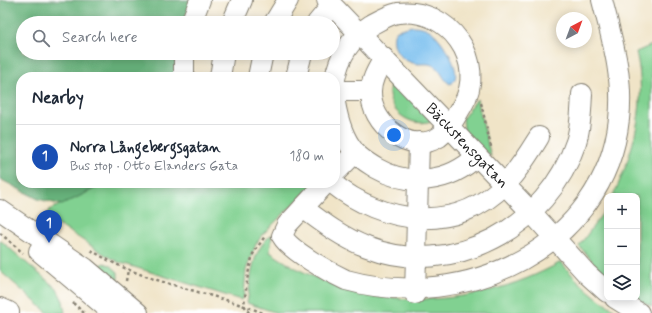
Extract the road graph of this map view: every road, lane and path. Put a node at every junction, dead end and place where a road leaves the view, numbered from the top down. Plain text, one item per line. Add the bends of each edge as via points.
1 (200, 0) edge
2 (242, 0) edge
3 (288, 0) edge
4 (602, 0) edge
5 (330, 3) edge
6 (194, 16) edge
7 (235, 16) edge
8 (278, 16) edge
9 (322, 16) edge
10 (359, 32) junction
11 (384, 58) junction
12 (184, 60) edge
13 (223, 60) edge
14 (262, 60) edge
15 (300, 60) edge
16 (184, 72) edge
17 (221, 72) edge
18 (259, 72) edge
19 (297, 72) edge
20 (337, 72) edge
21 (340, 91) edge
22 (371, 91) junction
23 (582, 94) dead end
24 (480, 96) dead end
25 (340, 124) edge
26 (449, 128) junction
27 (539, 137) dead end
28 (419, 142) junction
29 (355, 153) junction
30 (483, 162) junction
31 (340, 168) edge
32 (417, 180) junction
33 (504, 185) junction
34 (321, 188) edge
35 (339, 188) edge
36 (303, 208) junction
37 (0, 210) edge
38 (532, 213) junction
39 (417, 219) junction
40 (0, 223) edge
41 (287, 225) junction
42 (558, 241) junction
43 (95, 253) dead end
44 (416, 256) junction
45 (604, 289) edge
46 (415, 294) junction
47 (619, 301) edge
48 (244, 305) junction
49 (107, 312) edge
50 (136, 312) edge
51 (249, 313) edge
52 (263, 313) edge
53 (639, 313) edge

1 - 6 street
2 - 7 street
3 - 8 street
4 - 42 street via 620,80 618,129 599,184
5 - 9 street
5 - 10 street, Bäckstensgatan
10 - 11 street, Bäckstensgatan
10 - 20 street via 345,50
10 - 26 street via 384,18 400,13 435,18 450,29 462,44 470,65 471,79 465,101
11 - 22 street via 375,75
11 - 26 street, Bäckstensgatan
12 - 16 street
13 - 17 street
14 - 18 street
15 - 19 street
21 - 22 street
22 - 28 street via 375,110 385,126 400,138
23 - 38 street via 579,127 570,156 554,184
24 - 30 path via 495,163
25 - 29 street
26 - 28 street via 434,140
26 - 30 street, Bäckstensgatan
27 - 33 street
28 - 32 street
29 - 31 street
29 - 32 street via 384,172
30 - 32 street via 467,166 452,174
30 - 33 street, Bäckstensgatan
32 - 39 street
33 - 38 street, Bäckstensgatan
33 - 39 street via 481,202 460,212
34 - 36 street
35 - 39 street via 373,209
36 - 41 street
36 - 44 street via 343,236 368,247 382,252
37 - 50 street via 85,268
38 - 42 street, Bäckstensgatan
38 - 44 street via 504,234 472,248 436,256
39 - 44 street
40 - 49 street via 52,260
41 - 46 street via 282,232 284,240 326,270 374,289
41 - 48 path via 273,229 257,246 248,274
42 - 45 street, Bäckstensgatan
42 - 46 street via 520,268 486,284 462,290
43 - 48 path via 132,272
44 - 46 street
47 - 53 street
48 - 51 path
48 - 52 path
49 - 50 street via 118,306

